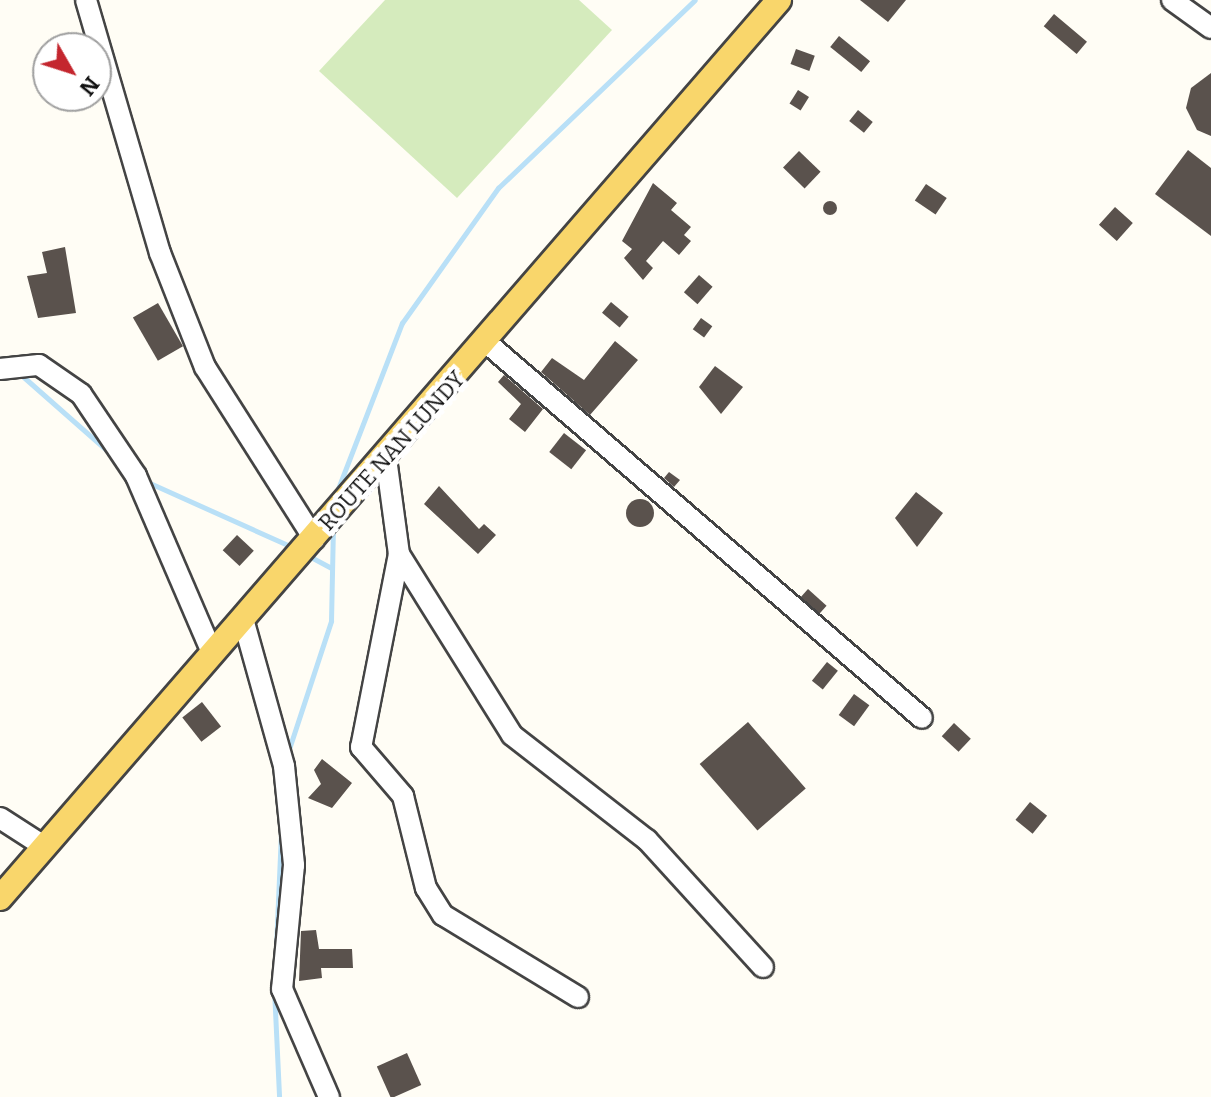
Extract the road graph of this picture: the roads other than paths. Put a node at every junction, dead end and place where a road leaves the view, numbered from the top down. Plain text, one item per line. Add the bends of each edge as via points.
1 (779, 0) edge
2 (1172, 0) edge
3 (91, 3) edge
4 (1211, 28) edge
5 (487, 343) junction
6 (0, 369) edge
7 (386, 458) junction
8 (314, 539) junction
9 (399, 554) junction
10 (243, 619) junction
11 (211, 650) junction
12 (922, 718) dead end
13 (0, 818) edge
14 (45, 847) junction
15 (0, 898) edge
16 (763, 967) dead end
17 (578, 997) dead end
18 (329, 1097) edge

1 - 5 main road, ROUTE NAN LUNDY
2 - 4 street
3 - 8 street via 160,253 205,367
5 - 7 main road, ROUTE NAN LUNDY
5 - 12 street
6 - 11 street via 39,365 81,394 136,476
7 - 8 main road, ROUTE NAN LUNDY
7 - 9 street
8 - 10 main road, ROUTE NAN LUNDY
9 - 16 street via 512,735 647,840
9 - 17 street via 361,747 403,796 426,888 443,915
10 - 11 main road, ROUTE NAN LUNDY
10 - 18 street via 285,780 294,865 282,989
11 - 14 main road, ROUTE NAN LUNDY
13 - 14 street
14 - 15 main road, ROUTE NAN LUNDY

